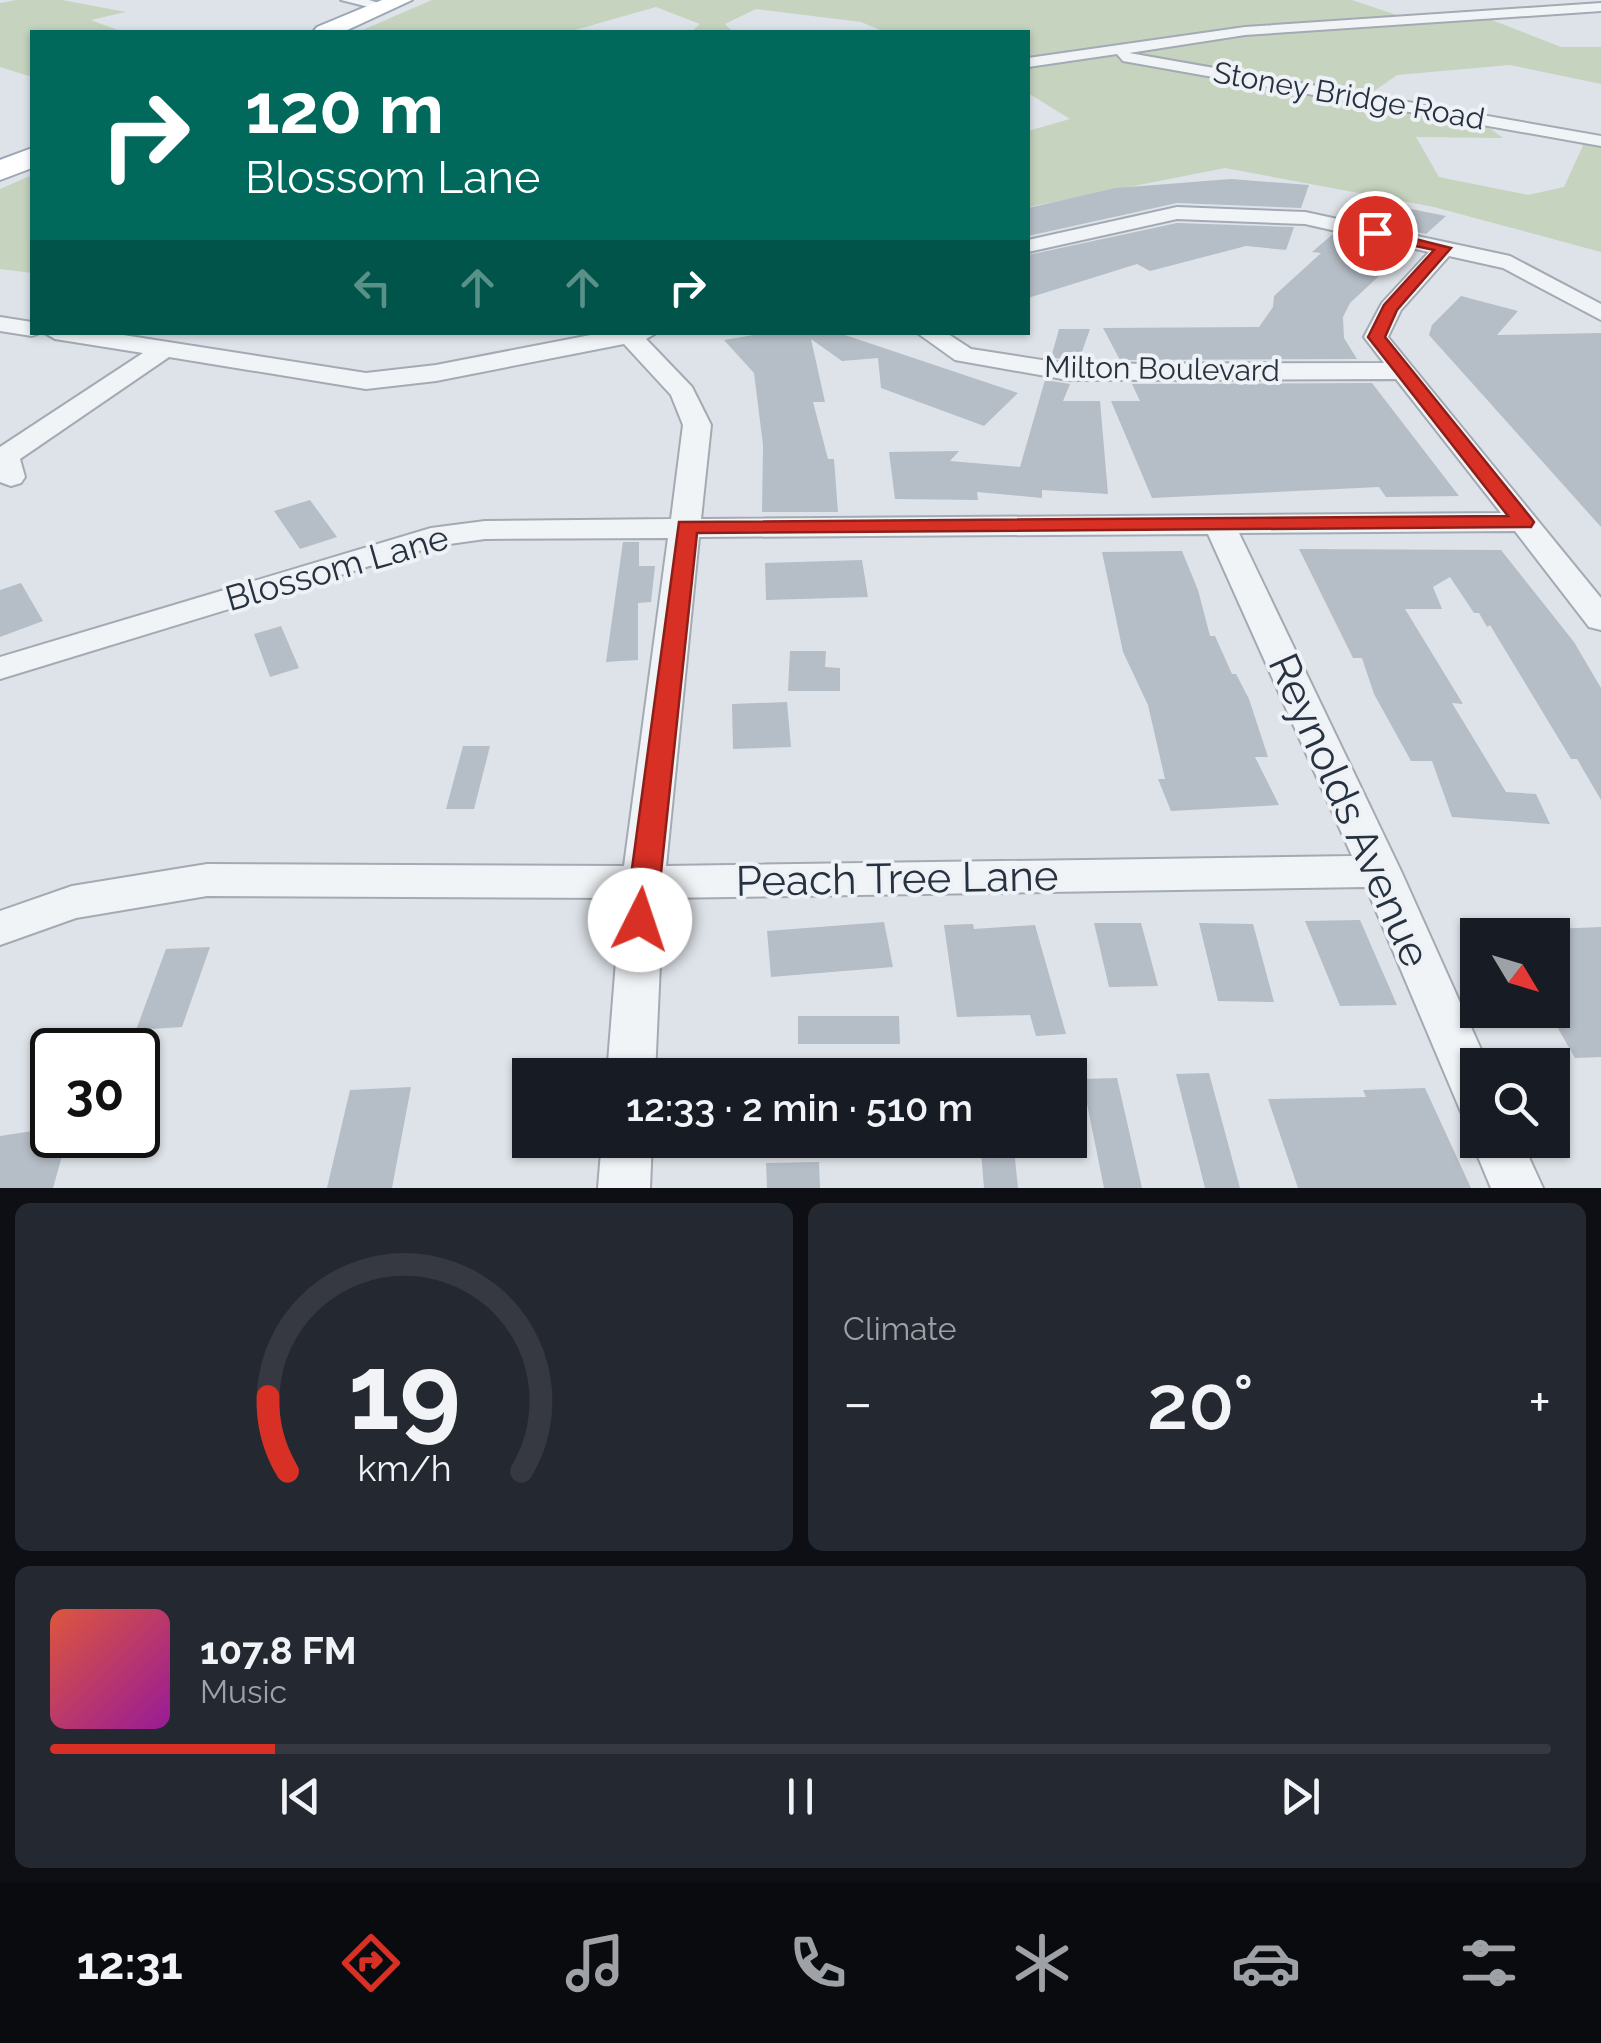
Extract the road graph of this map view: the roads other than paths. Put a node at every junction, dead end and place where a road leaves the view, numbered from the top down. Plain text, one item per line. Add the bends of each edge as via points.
1 (348, 0) edge
2 (393, 4) edge
3 (1601, 11) edge
4 (330, 30) edge
5 (1098, 52) junction
6 (1030, 63) edge
7 (1601, 141) edge
8 (30, 158) edge
9 (0, 171) edge
10 (1030, 246) edge
11 (1444, 248) junction
12 (1601, 312) edge
13 (0, 324) edge
14 (30, 329) edge
15 (73, 335) edge
16 (633, 335) edge
17 (639, 335) edge
18 (932, 335) edge
19 (164, 350) junction
20 (1404, 370) junction
21 (11, 477) dead end
22 (1524, 522) junction
23 (1219, 524) junction
24 (687, 526) junction
25 (1601, 620) edge
26 (0, 668) edge
27 (1380, 872) junction
28 (643, 882) junction
29 (0, 928) edge
30 (1460, 1056) edge
31 (632, 1058) edge
32 (626, 1158) edge
33 (1504, 1158) edge
34 (624, 1188) edge
35 (1517, 1188) edge

1 - 2 street
2 - 4 main road
3 - 5 street via 1245,31
5 - 6 street
5 - 7 street, Stoney Bridge Road
8 - 9 main road
10 - 11 street via 1178,213 1227,212 1306,218
11 - 12 street via 1510,263
11 - 20 street via 1390,308 1376,337
13 - 14 street
15 - 19 street
16 - 19 street via 366,382
17 - 24 street via 683,393 697,426
18 - 20 street, Milton Boulevard via 964,356 1068,372
19 - 21 street via 5,456
20 - 22 street
22 - 23 street, Blossom Lane
22 - 25 street
23 - 24 street, Blossom Lane
23 - 27 street, Reynolds Avenue
24 - 26 street, Blossom Lane via 430,537
24 - 28 street
27 - 28 street, Peach Tree Lane
27 - 30 street, Reynolds Avenue
28 - 29 street, Peach Tree Lane via 207,880 72,902
28 - 31 street
32 - 34 street
33 - 35 street

